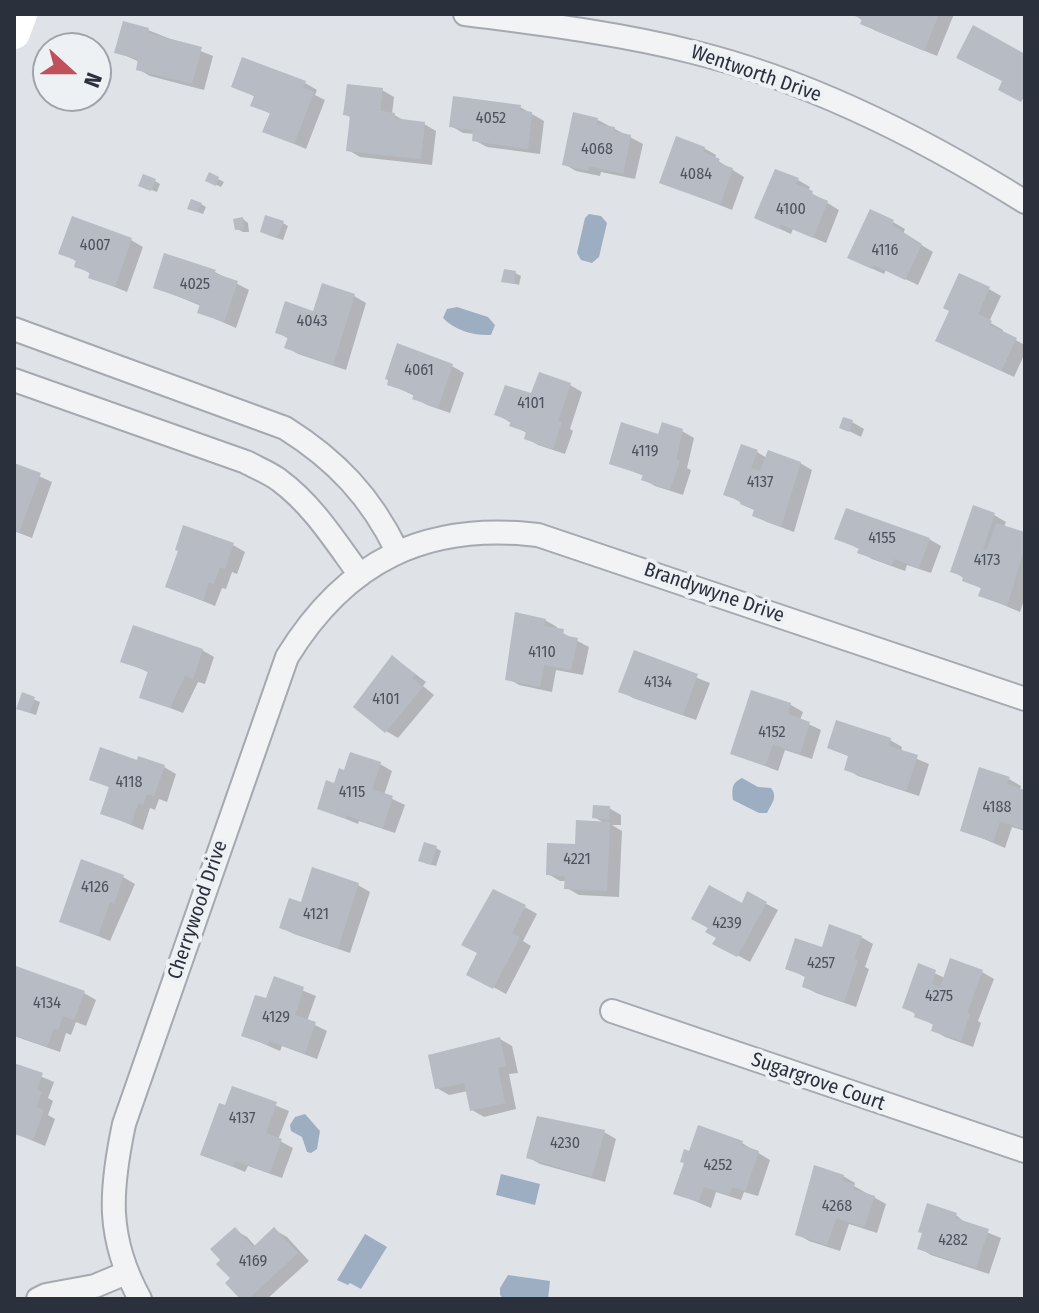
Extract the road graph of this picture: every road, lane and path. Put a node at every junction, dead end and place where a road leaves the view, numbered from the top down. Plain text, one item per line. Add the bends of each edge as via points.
1 (21, 14) edge
2 (465, 14) edge
3 (14, 33) edge
4 (1025, 202) edge
5 (14, 329) edge
6 (14, 380) edge
7 (397, 551) junction
8 (360, 575) junction
9 (1025, 699) edge
10 (612, 1011) dead end
11 (1025, 1151) edge
12 (126, 1273) junction
13 (38, 1299) edge
14 (140, 1299) edge

1 - 3 street
2 - 4 street, Wentworth Drive via 611,34 720,59 871,117
5 - 7 street via 285,428 348,477
6 - 8 street via 278,478 327,527
7 - 8 street, Brandywyne Drive
7 - 9 street, Brandywyne Drive via 456,534 538,535
8 - 12 street, Cherrywood Drive via 314,617 287,657 124,1124 112,1211
10 - 11 street, Sugargrove Court
12 - 13 street
12 - 14 street, Cherrywood Drive

